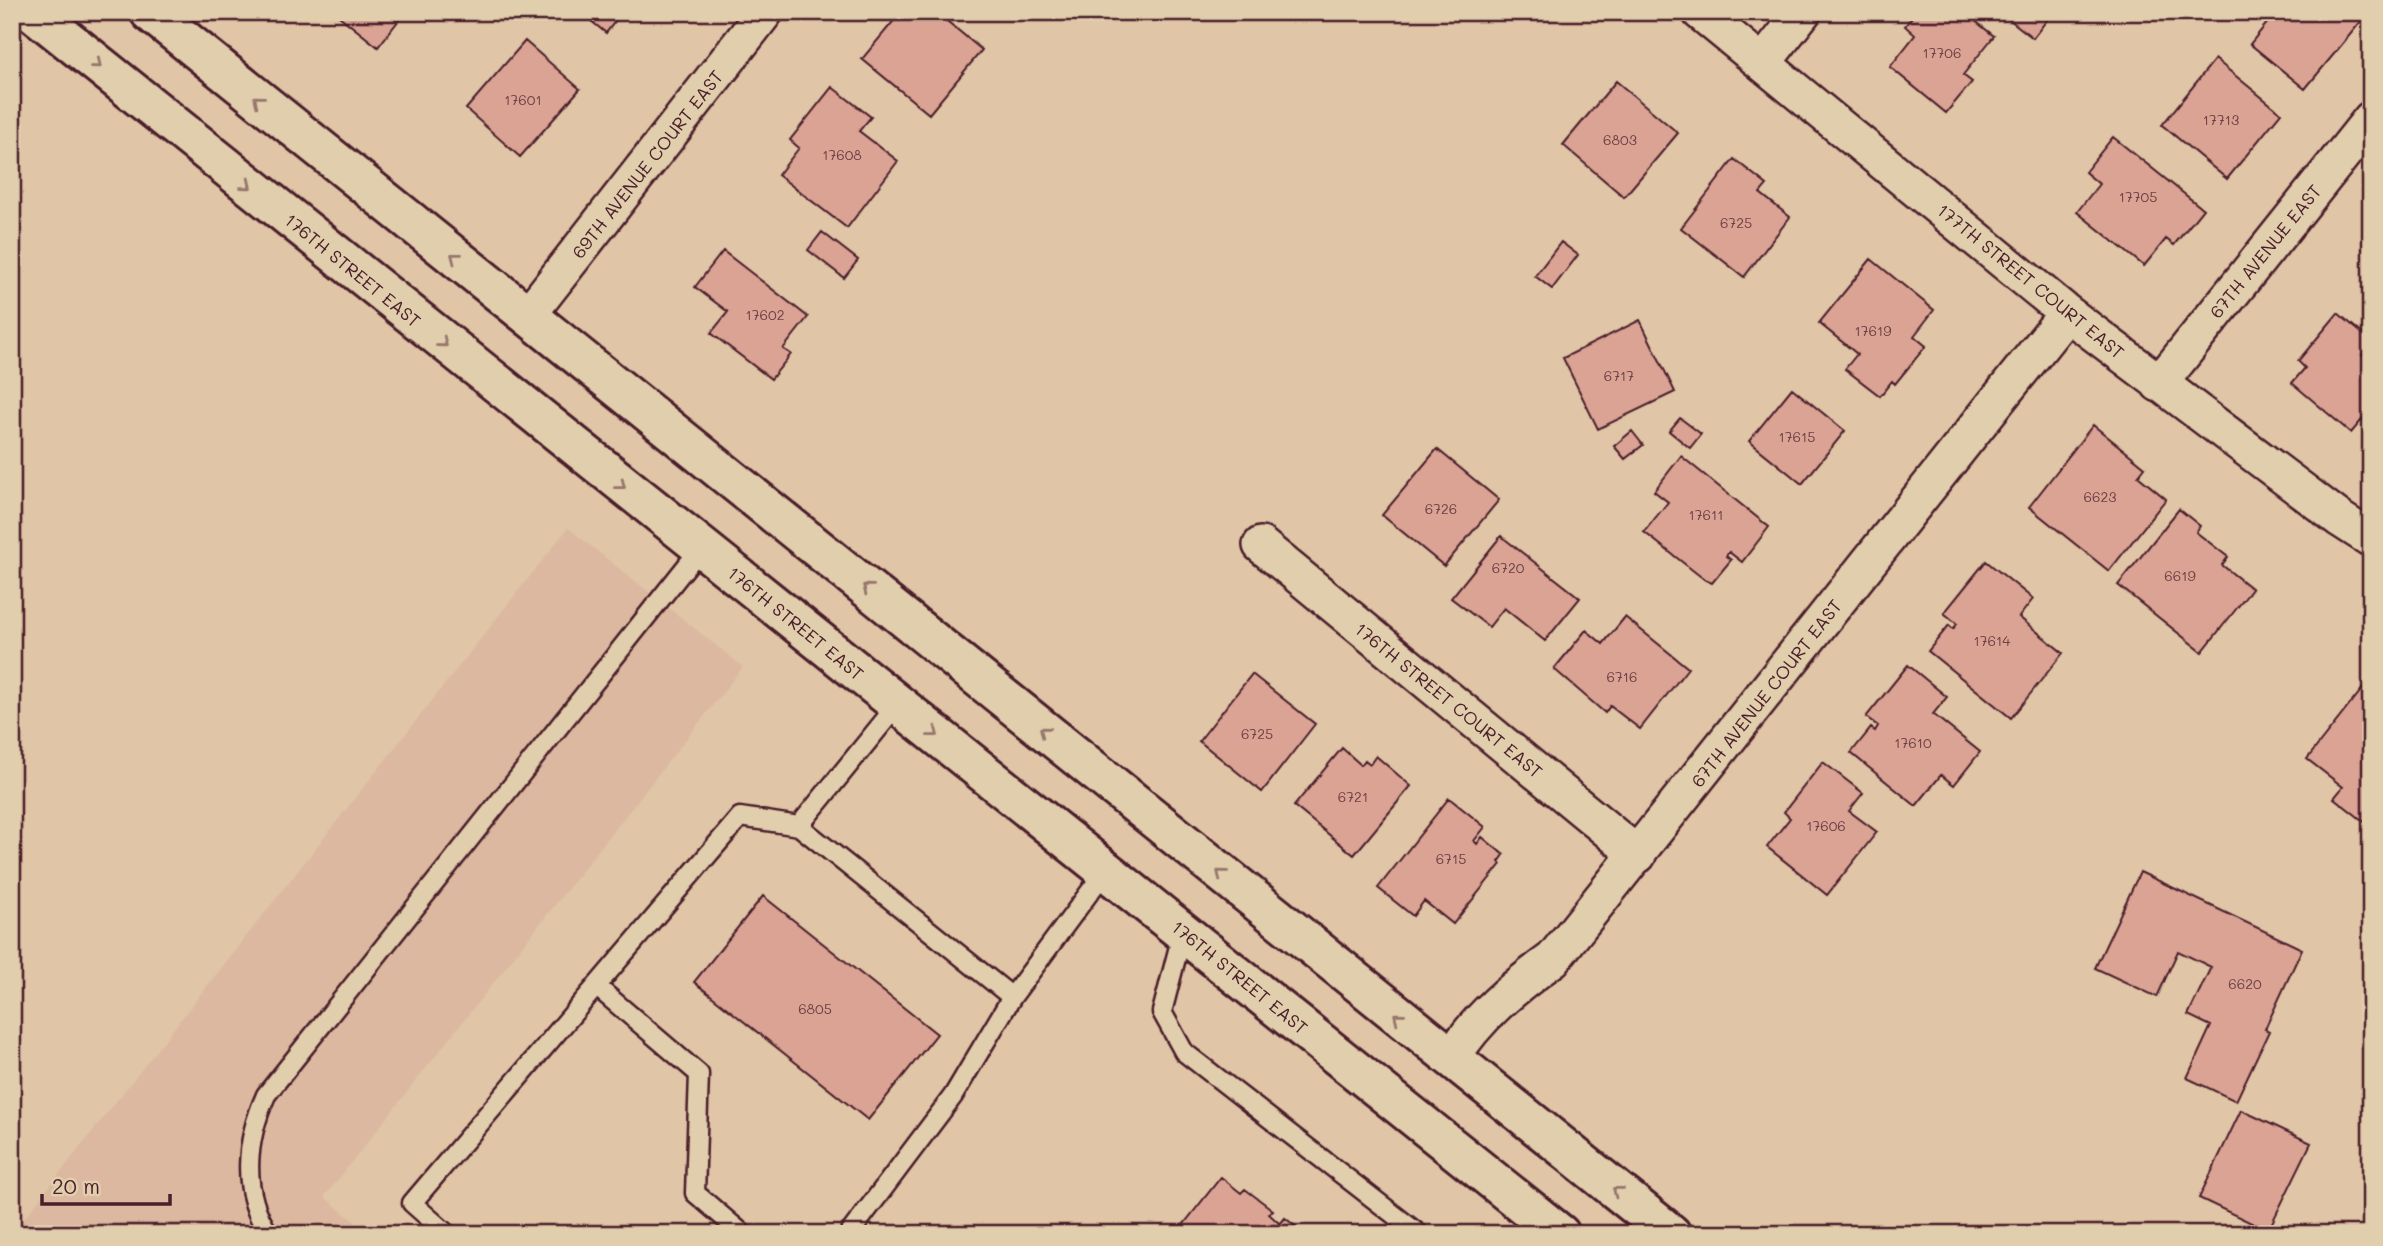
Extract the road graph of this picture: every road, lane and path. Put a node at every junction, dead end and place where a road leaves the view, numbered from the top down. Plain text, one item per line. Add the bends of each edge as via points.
1 (150, 12) edge
2 (765, 12) edge
3 (1700, 12) edge
4 (1804, 12) edge
5 (43, 15) edge
6 (1763, 63) junction
7 (2371, 119) edge
8 (2067, 313) junction
9 (527, 315) junction
10 (2159, 384) junction
11 (2371, 539) edge
12 (1261, 545) dead end
13 (701, 548) junction
14 (898, 704) junction
15 (799, 826) junction
16 (1638, 855) junction
17 (1106, 870) junction
18 (1183, 931) junction
19 (596, 986) junction
20 (1012, 997) junction
21 (1451, 1059) junction
22 (269, 1234) edge
23 (447, 1234) edge
24 (743, 1234) edge
25 (849, 1234) edge
26 (1419, 1234) edge
27 (1560, 1234) edge
28 (1671, 1234) edge

9 -> 1 main road
2 - 9 street, 69TH AVENUE COURT EAST
3 - 6 street, 177TH STREET COURT EAST
4 - 6 street
5 -> 13 main road, 176TH STREET EAST
6 - 8 street, 177TH STREET COURT EAST
7 - 10 street, 67TH AVENUE EAST
8 - 10 street, 177TH STREET COURT EAST
8 - 16 street, 67TH AVENUE COURT EAST
21 -> 9 main road
10 - 11 street, 177TH STREET COURT EAST
12 - 16 street, 176TH STREET COURT EAST
13 - 14 main road, 176TH STREET EAST
13 - 22 lane via 266,1095 252,1134 249,1175 254,1203
14 - 15 lane
14 -> 17 main road, 176TH STREET EAST
15 - 19 lane via 740,817
15 - 20 lane
16 - 21 street, 67TH AVENUE COURT EAST via 1553,959 1503,996
17 - 18 main road, 176TH STREET EAST
17 - 20 lane
18 - 26 lane via 1162,1012 1184,1052
18 - 27 main road, 176TH STREET EAST
19 - 23 lane via 412,1203
19 - 24 lane via 699,1074 695,1194
20 - 25 lane via 953,1096
28 -> 21 main road

